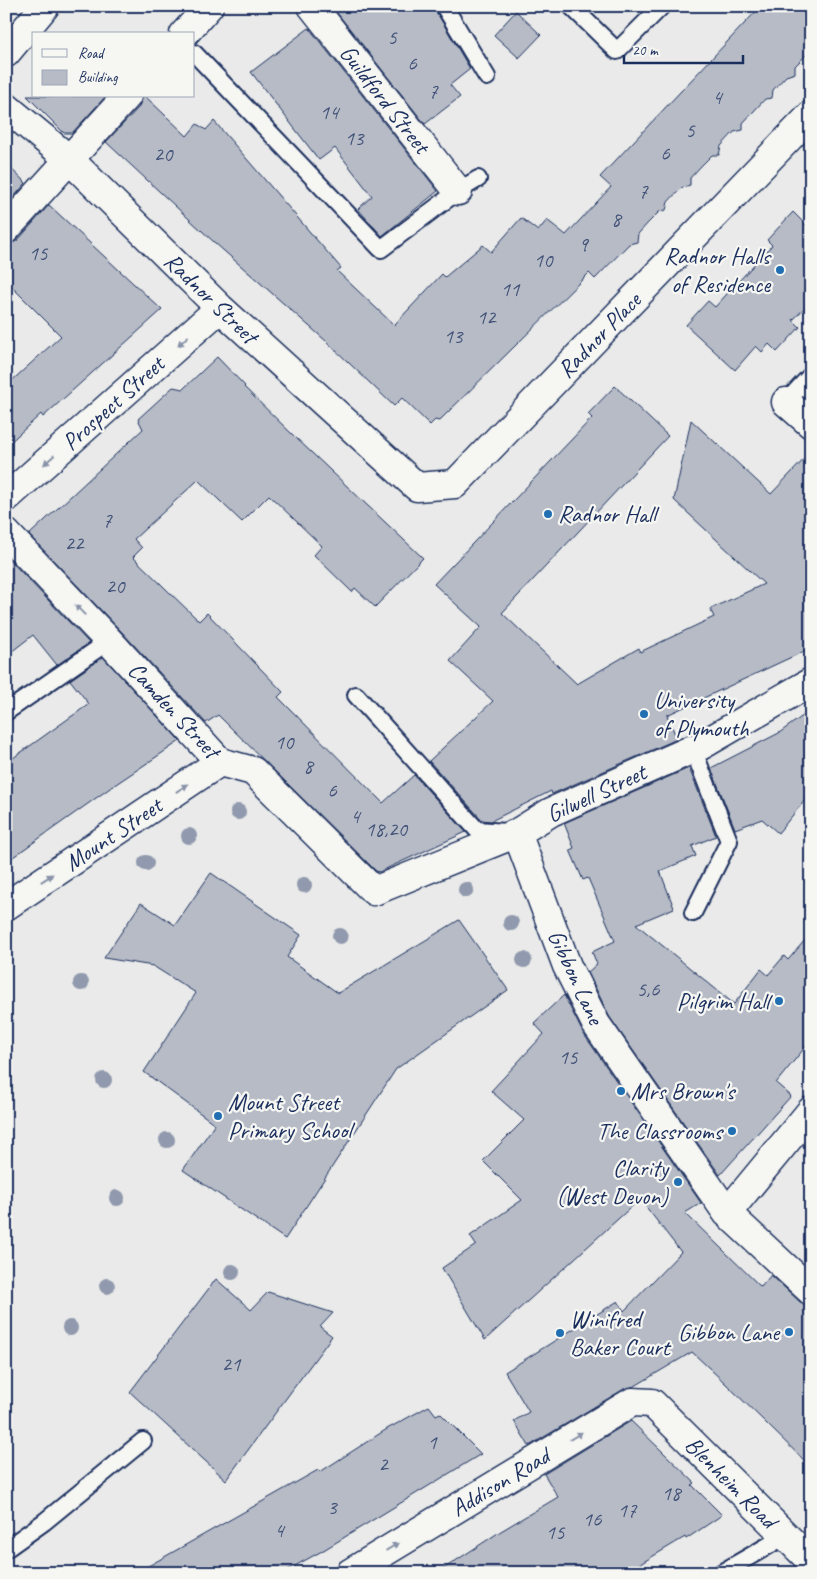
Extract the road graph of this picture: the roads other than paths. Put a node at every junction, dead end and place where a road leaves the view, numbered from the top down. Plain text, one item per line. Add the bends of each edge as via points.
1 (45, 6) edge
2 (209, 6) edge
3 (312, 6) edge
4 (444, 6) edge
5 (571, 6) edge
6 (662, 6) edge
7 (186, 32) edge
8 (6, 53) edge
9 (195, 54) edge
10 (487, 77) dead end
11 (126, 98) edge
12 (6, 107) edge
13 (811, 115) edge
14 (70, 160) junction
15 (468, 185) joint
16 (6, 229) edge
17 (220, 308) junction
18 (811, 375) edge
19 (786, 402) joint
20 (811, 424) edge
21 (417, 487) joint
22 (6, 498) edge
23 (6, 533) edge
24 (110, 641) junction
25 (811, 682) edge
26 (356, 694) dead end
27 (6, 712) edge
28 (693, 749) junction
29 (220, 762) junction
30 (517, 833) junction
31 (374, 891) joint
32 (6, 906) edge
33 (693, 913) dead end
34 (811, 1111) edge
35 (727, 1213) junction
36 (811, 1291) edge
37 (652, 1403) joint
38 (143, 1441) dead end
39 (785, 1536) junction
40 (6, 1549) edge
41 (811, 1561) edge
42 (350, 1573) edge
43 (721, 1573) edge

1 - 8 street
2 - 7 street
3 - 15 street, Guildford Street
4 - 10 lane
5 - 6 lane via 617,51
9 - 15 lane via 381,249
11 - 14 street
12 - 14 street, Radnor Street
13 - 21 street, Radnor Place via 455,484
14 - 16 street
14 - 17 street, Radnor Street
17 - 21 street, Radnor Street
17 -> 22 street, Prospect Street
18 - 19 lane
19 - 20 street
24 -> 23 street, Camden Street
24 - 27 lane
24 - 29 street, Camden Street
25 - 28 street, Gilwell Street
26 - 30 lane via 477,830
28 - 30 street, Gilwell Street via 551,812
28 - 33 lane via 729,841
29 - 31 street, Camden Street via 253,771
32 -> 29 street, Mount Street
30 - 31 street, Gilwell Street
30 - 35 street, Gibbon Lane via 567,966 596,1024
34 - 35 street
35 - 36 street, Gibbon Lane
37 - 39 street, Blenheim Road
42 -> 37 street, Addison Road via 632,1402
38 - 40 lane
39 - 41 street, Blenheim Road
39 - 43 lane

